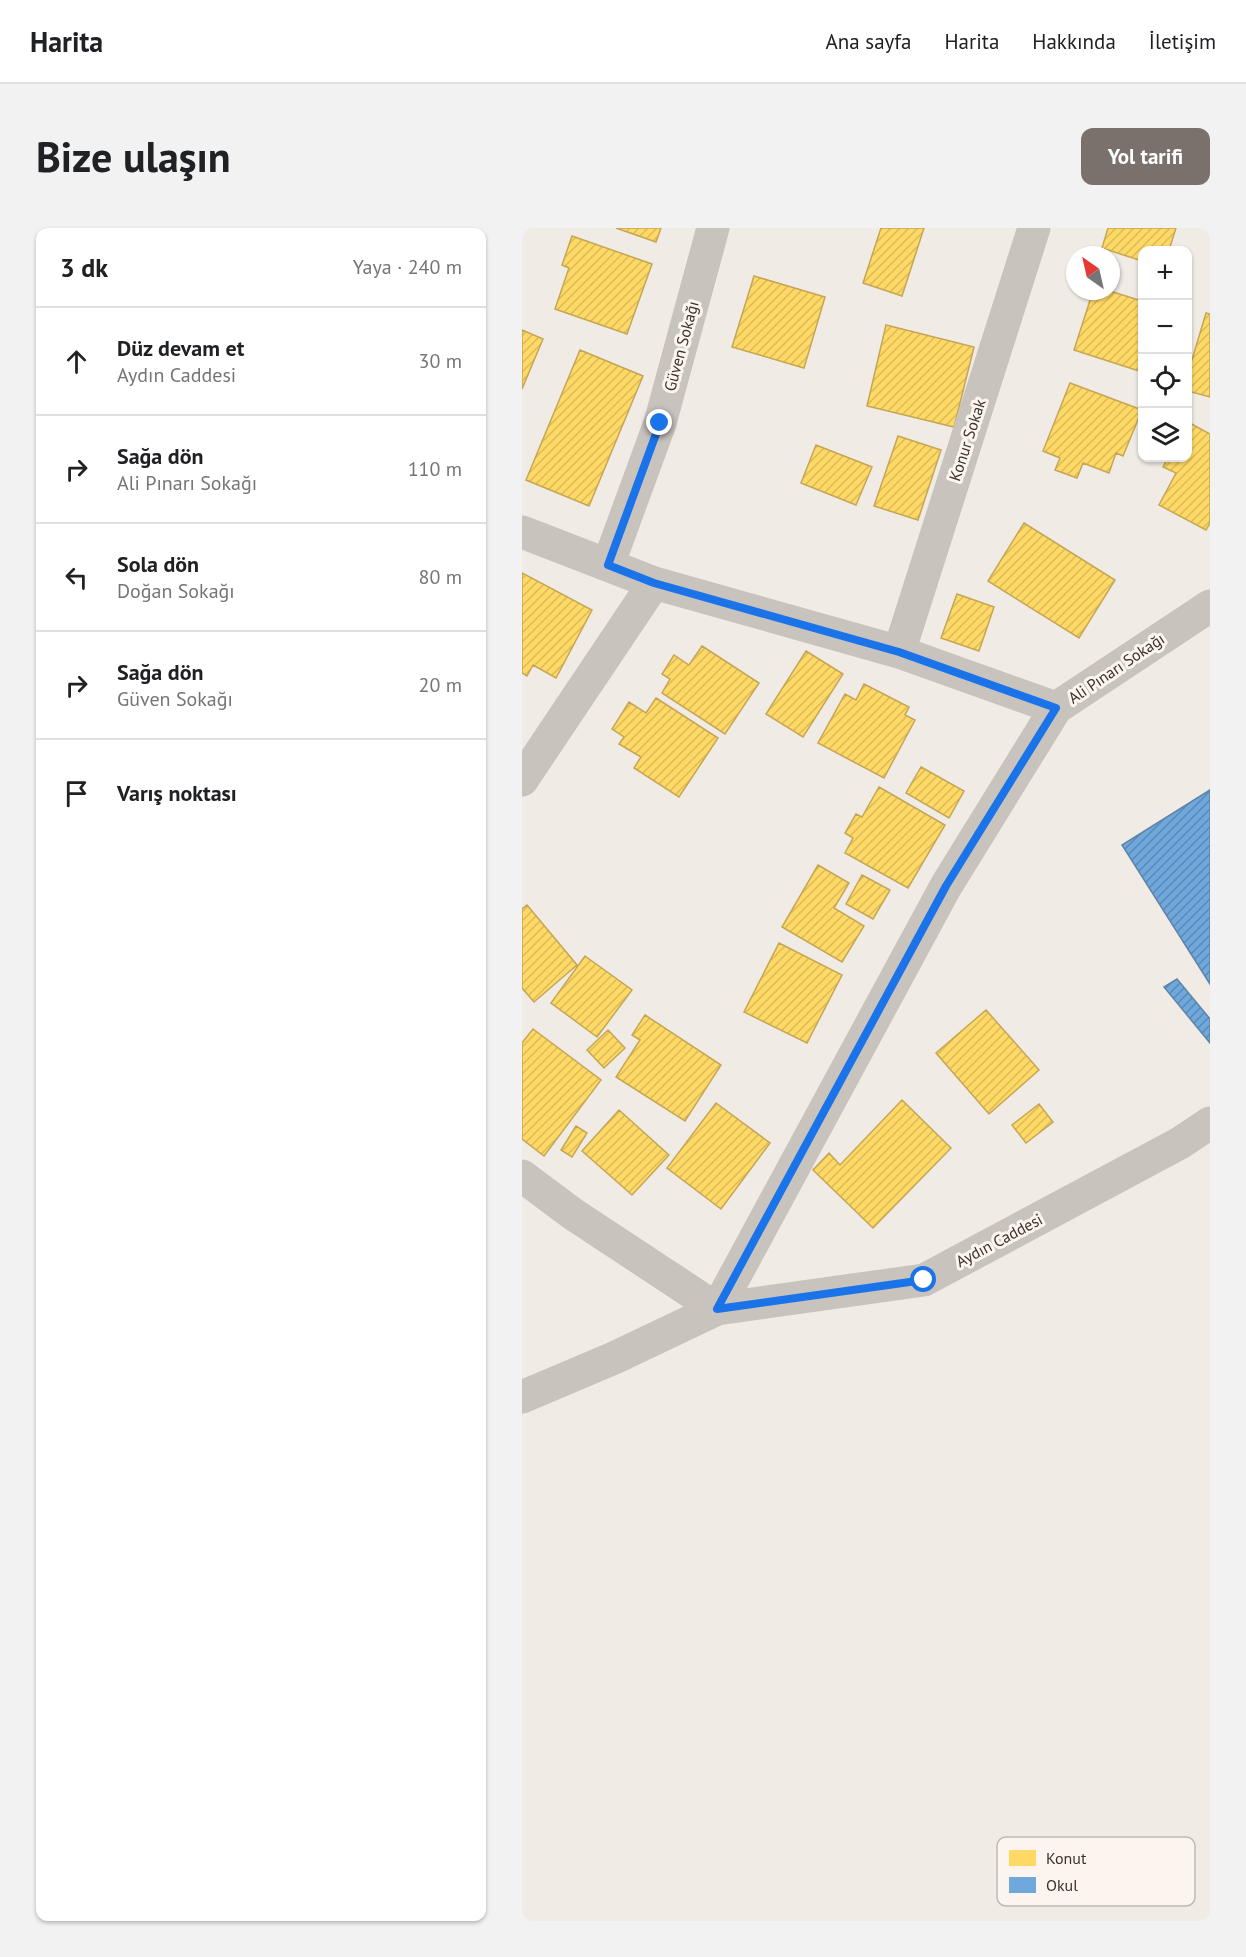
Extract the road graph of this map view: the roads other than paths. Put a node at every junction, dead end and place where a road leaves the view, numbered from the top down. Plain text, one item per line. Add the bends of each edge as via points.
1 (714, 228) edge
2 (1034, 228) edge
3 (522, 532) edge
4 (608, 565) junction
5 (654, 583) junction
6 (1210, 606) edge
7 (899, 652) junction
8 (1056, 708) junction
9 (522, 780) edge
10 (1210, 1123) edge
11 (522, 1176) edge
12 (717, 1309) junction
13 (522, 1397) edge

1 - 4 street, Güven Sokağı via 660,423
2 - 7 street, Konur Sokak
3 - 4 street
4 - 5 street
5 - 7 street
5 - 9 street
6 - 8 street, Ali Pınarı Sokağı
7 - 8 street
8 - 12 street, Ali Pınarı Sokağı via 946,886
10 - 12 street, Aydın Caddesi via 1180,1143 924,1280
11 - 12 street
12 - 13 street, Aydın Caddesi

